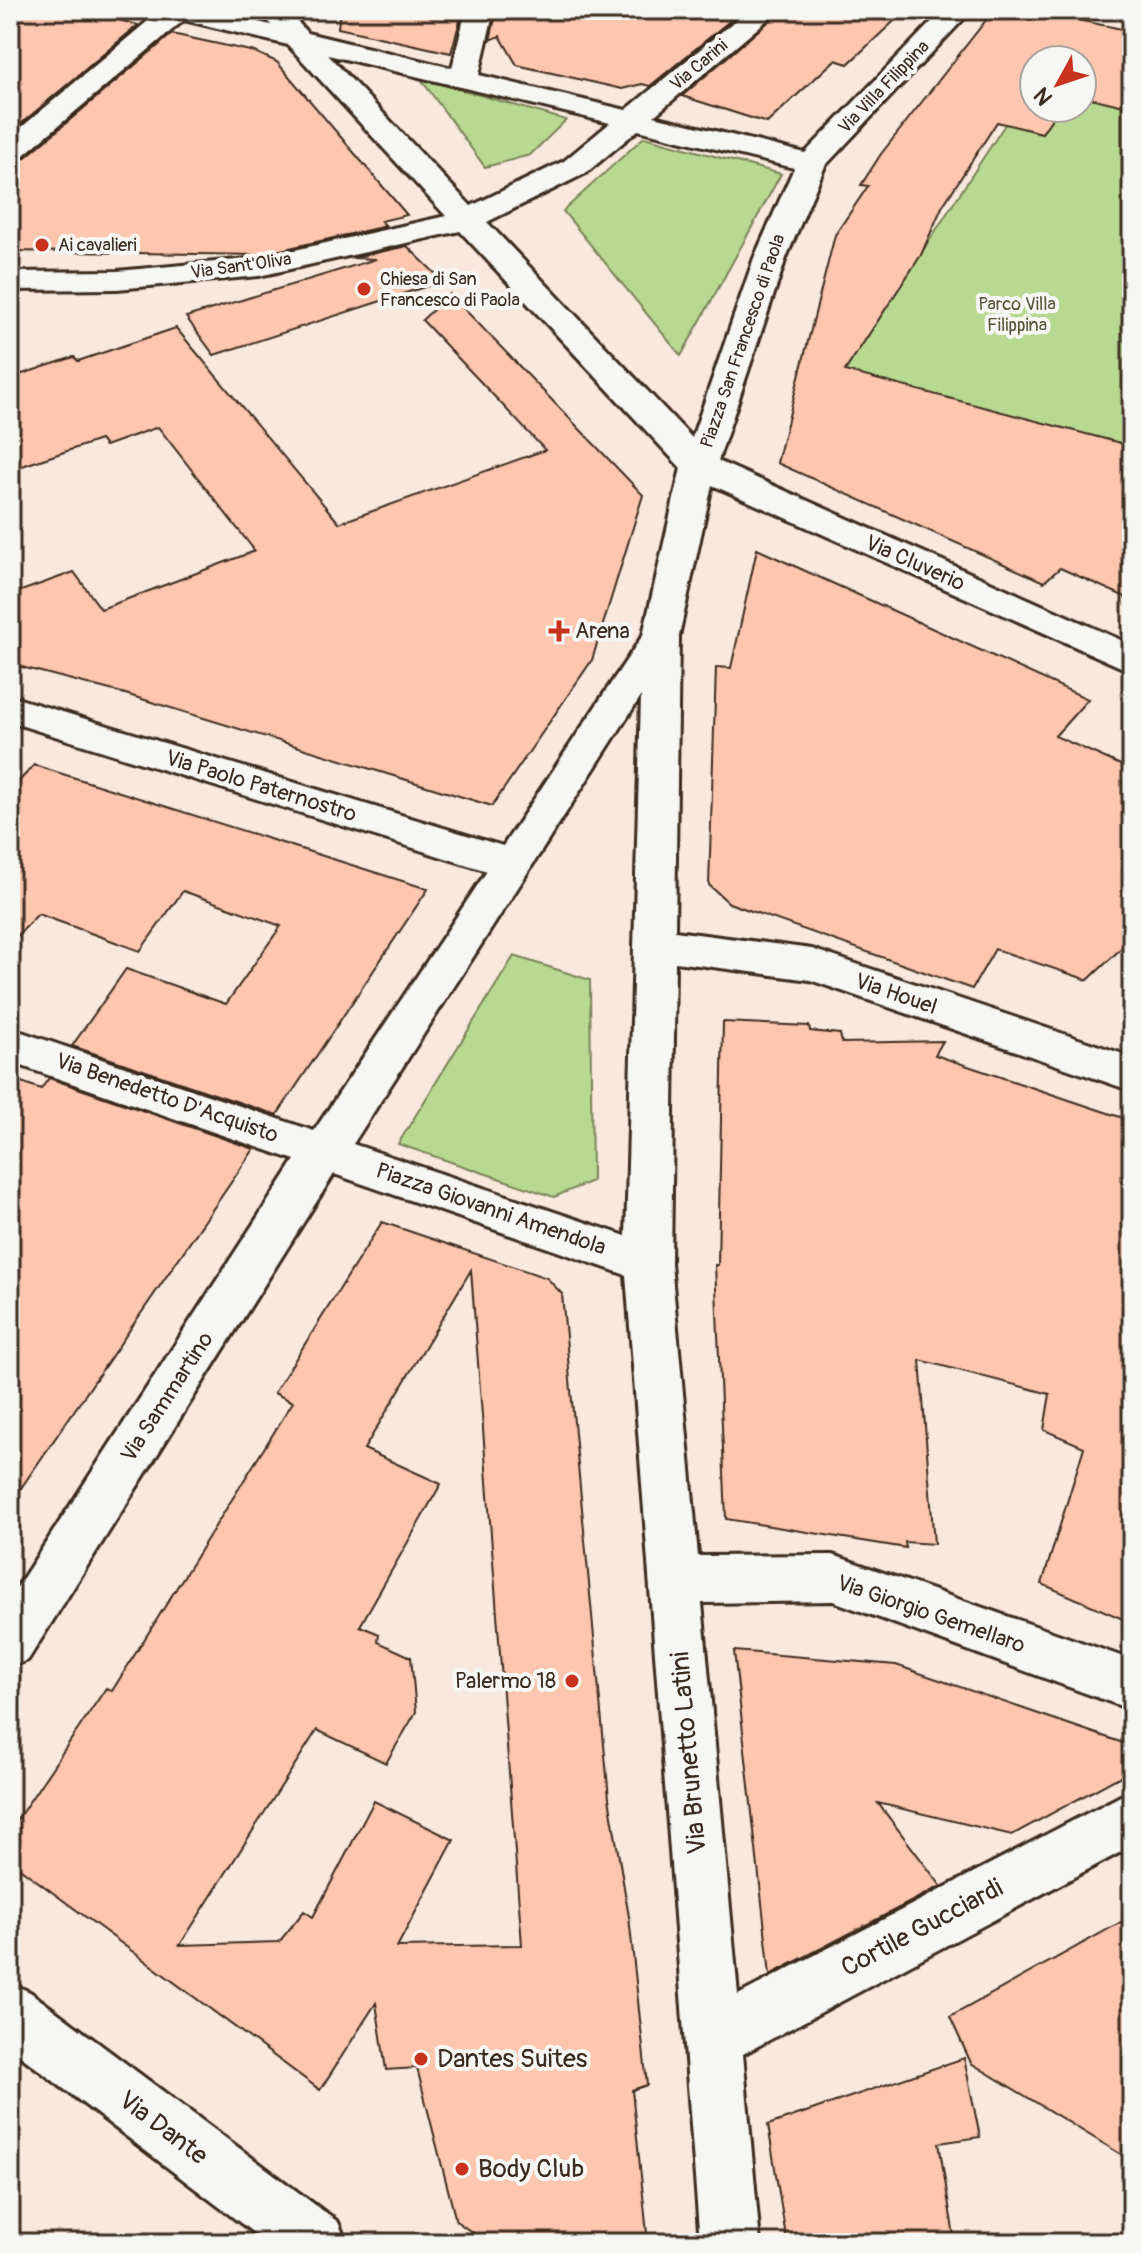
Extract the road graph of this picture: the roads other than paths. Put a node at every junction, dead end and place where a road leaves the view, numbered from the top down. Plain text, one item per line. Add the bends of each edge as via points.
1 (177, 10) edge
2 (274, 10) edge
3 (480, 10) edge
4 (765, 10) edge
5 (958, 10) edge
6 (296, 38) junction
7 (464, 79) junction
8 (633, 120) junction
9 (24, 125) edge
10 (10, 152) edge
11 (811, 163) junction
12 (467, 220) junction
13 (10, 281) edge
14 (699, 466) junction
15 (661, 636) junction
16 (1132, 660) edge
17 (13, 715) edge
18 (513, 864) junction
19 (654, 944) junction
20 (10, 1045) edge
21 (1130, 1070) edge
22 (324, 1152) junction
23 (648, 1263) junction
24 (675, 1580) junction
25 (10, 1643) edge
26 (1132, 1685) edge
27 (1132, 1817) edge
28 (10, 2012) edge
29 (712, 2039) junction
30 (317, 2243) edge
31 (730, 2243) edge

1 - 6 street
1 - 9 street
2 - 6 street, Piazza San Francesco di Paola
3 - 7 street
4 - 8 street, Via Carini
5 - 11 street, Via Villa Filippina
6 - 7 street
6 - 12 street, Piazza San Francesco di Paola
7 - 8 street
8 - 11 street
8 - 12 street, Via Carini via 575,167
9 - 10 street
11 - 14 street, Piazza San Francesco di Paola via 770,258
12 - 13 street, Via Sant'Oliva via 259,267 117,280
12 - 14 street, Piazza San Francesco di Paola
14 - 15 street
14 - 16 street, Via Cluverio
15 - 18 street
15 - 19 street
17 - 18 street, Via Paolo Paternostro
18 - 22 street
19 - 21 street, Via Houel via 812,965
19 - 23 street
20 - 22 street, Via Benedetto D'Acquisto
22 - 23 street, Piazza Giovanni Amendola
22 - 25 street, Via Sammartino
23 - 24 street, Via Brunetto Latini
24 - 26 street, Via Giorgio Gemellaro via 833,1578
24 - 29 street, Via Brunetto Latini
27 - 29 street, Cortile Gucciardi
28 - 30 street, Via Dante
29 - 31 street, Via Brunetto Latini

